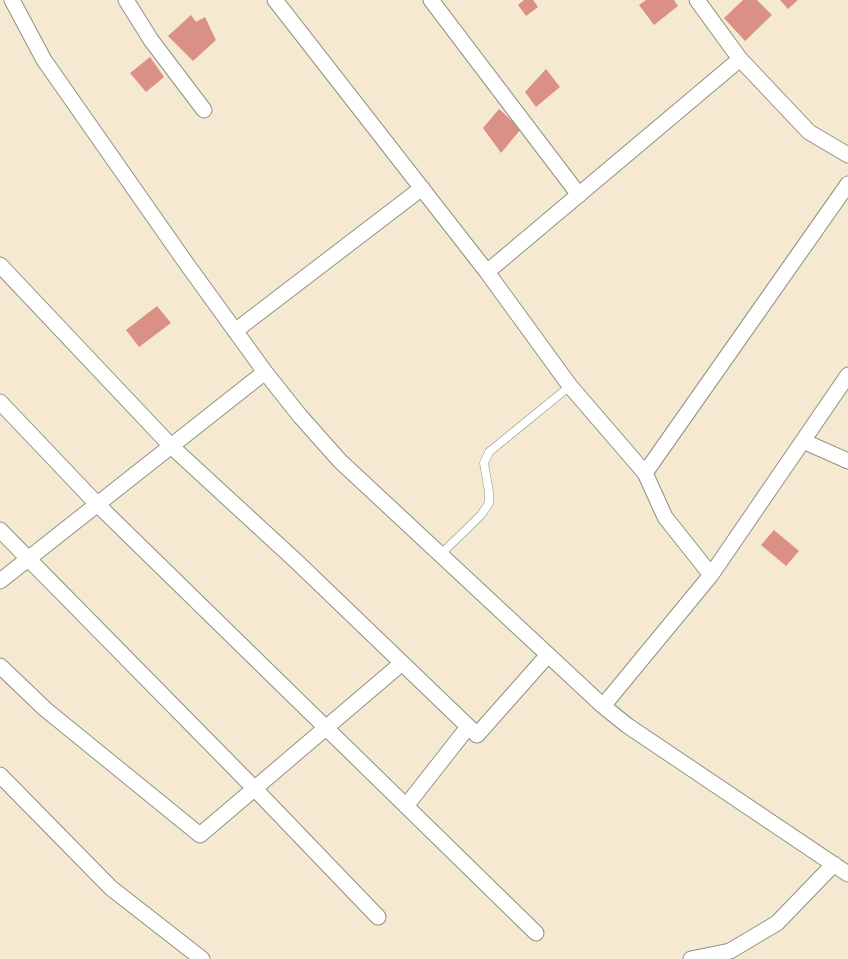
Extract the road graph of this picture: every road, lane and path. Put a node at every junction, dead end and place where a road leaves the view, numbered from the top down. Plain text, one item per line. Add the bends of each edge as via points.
1 (12, 0) edge
2 (29, 0) edge
3 (126, 0) edge
4 (275, 0) edge
5 (431, 0) edge
6 (697, 0) edge
7 (20, 14) junction
8 (740, 59) junction
9 (204, 110) dead end
10 (848, 155) edge
11 (848, 184) edge
12 (422, 188) junction
13 (579, 195) junction
14 (0, 265) edge
15 (488, 272) junction
16 (235, 331) junction
17 (265, 372) junction
18 (848, 375) edge
19 (570, 386) junction
20 (0, 402) edge
21 (803, 441) junction
22 (171, 446) junction
23 (848, 461) edge
24 (645, 472) junction
25 (97, 504) junction
26 (0, 530) edge
27 (440, 555) junction
28 (28, 558) junction
29 (711, 575) junction
30 (0, 580) edge
31 (547, 656) junction
32 (402, 663) junction
33 (0, 666) edge
34 (603, 706) junction
35 (468, 726) junction
36 (326, 728) junction
37 (0, 775) edge
38 (255, 789) junction
39 (406, 806) junction
40 (834, 864) junction
41 (848, 874) edge
42 (378, 917) dead end
43 (536, 933) dead end
44 (202, 959) edge
45 (691, 959) edge

1 - 7 street
2 - 7 street
3 - 9 street via 151,40
4 - 12 street
5 - 13 street
6 - 8 street
7 - 16 street via 44,60
8 - 10 street via 809,132
8 - 13 street
11 - 24 street
12 - 15 street
12 - 16 street
13 - 15 street
14 - 22 street
15 - 19 street
16 - 17 street
17 - 22 street
17 - 27 street via 340,461
18 - 21 street
19 - 24 street
19 - 27 lane via 489,452 484,463 489,503 482,515
20 - 25 street
21 - 23 street
21 - 29 street
22 - 25 street
22 - 32 street
24 - 29 street via 665,517
25 - 28 street
25 - 36 street
26 - 28 street
27 - 31 street
28 - 30 street
28 - 38 street
29 - 34 street
31 - 34 street
31 - 35 street via 477,734
32 - 35 street
32 - 36 street
33 - 38 street via 45,709 200,836
34 - 40 street
35 - 39 street
36 - 38 street
36 - 39 street
37 - 44 street via 111,888
38 - 42 street
39 - 43 street
40 - 41 street
40 - 45 street via 776,923 730,951

